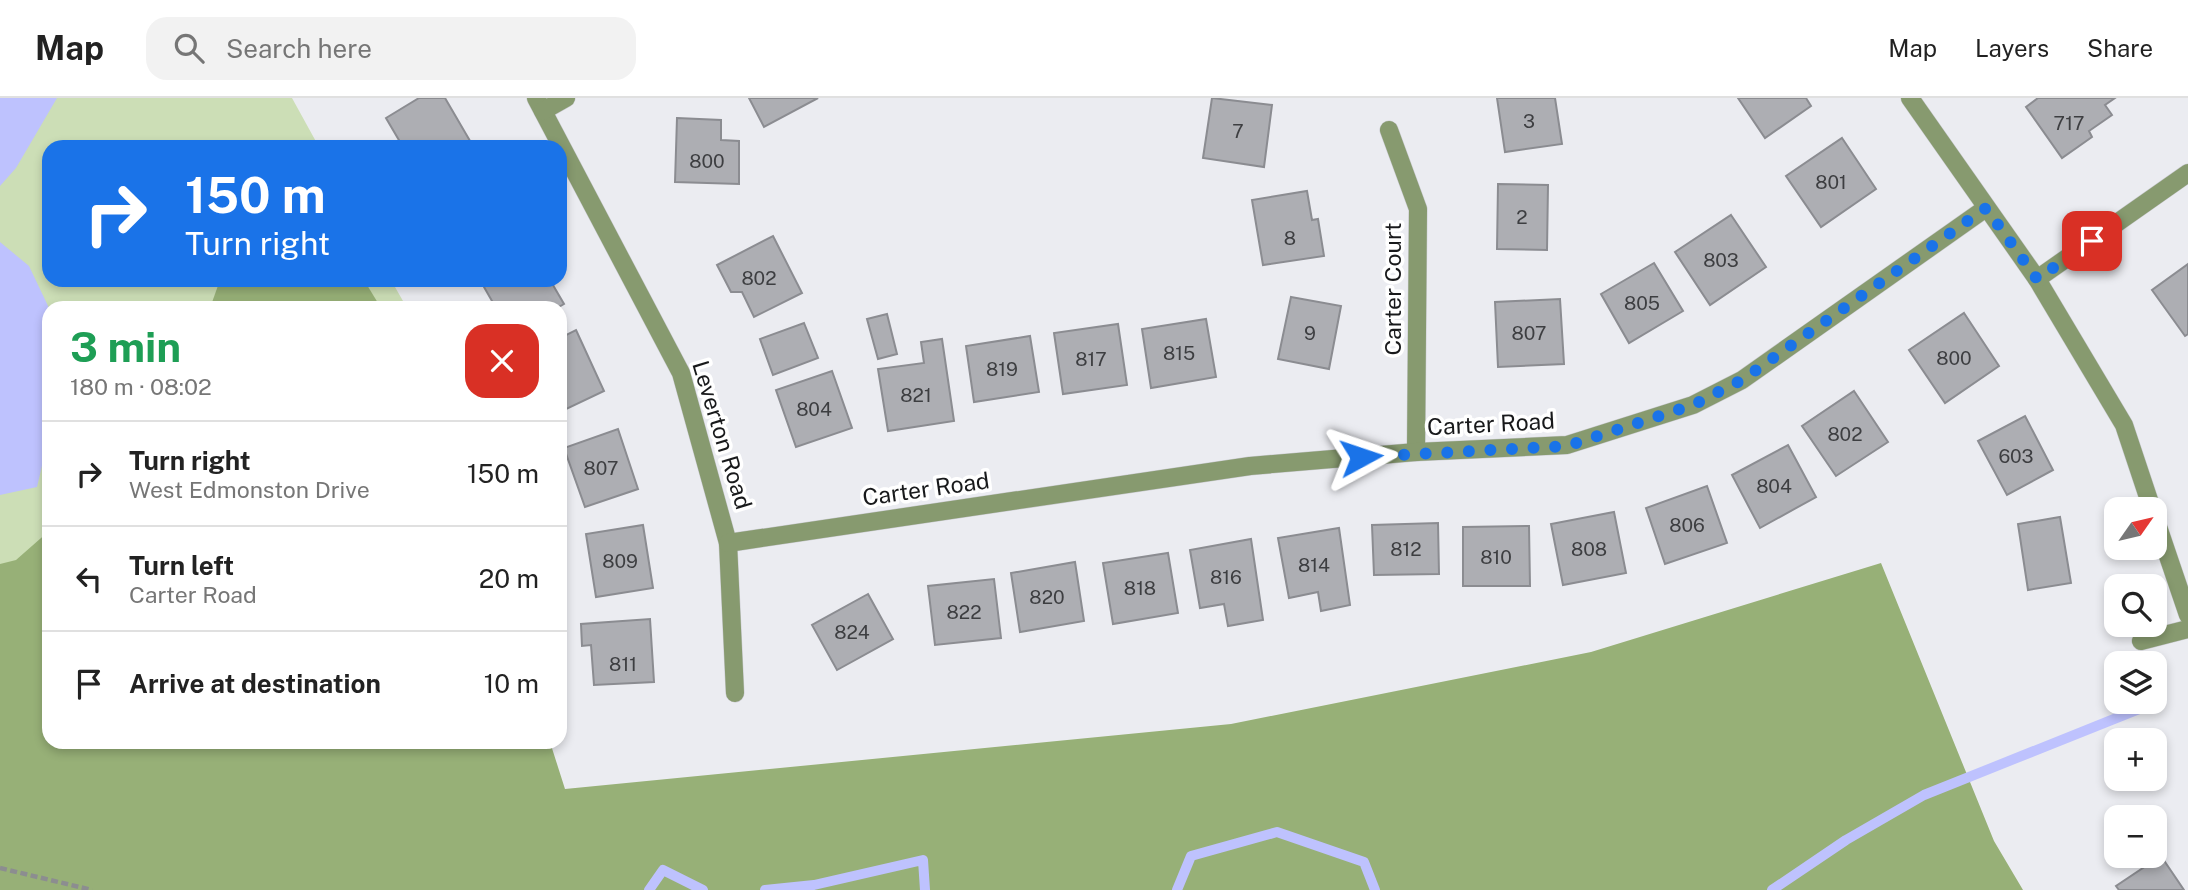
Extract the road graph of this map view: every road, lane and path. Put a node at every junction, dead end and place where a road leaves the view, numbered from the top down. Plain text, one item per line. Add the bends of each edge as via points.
1 (566, 98) edge
2 (1910, 98) edge
3 (540, 104) edge
4 (1389, 130) dead end
5 (559, 140) edge
6 (567, 156) edge
7 (2188, 173) edge
8 (1986, 208) junction
9 (2037, 279) junction
10 (1416, 452) junction
11 (2148, 497) edge
12 (728, 543) junction
13 (2167, 553) edge
14 (2188, 615) edge
15 (2188, 629) edge
16 (2141, 640) dead end
17 (735, 693) dead end
18 (0, 868) edge
19 (92, 890) edge

1 - 3 street
2 - 8 street
3 - 5 street, Leverton Road
4 - 10 street, Carter Court via 1418,209
6 - 12 street, Leverton Road via 681,373
7 - 9 street
8 - 9 street
8 - 10 street, Carter Road via 1742,380 1693,405 1567,446
9 - 11 street via 2124,425
10 - 12 street, Carter Road via 1251,466
12 - 17 street, Leverton Road
13 - 14 street
15 - 16 street
18 - 19 path

